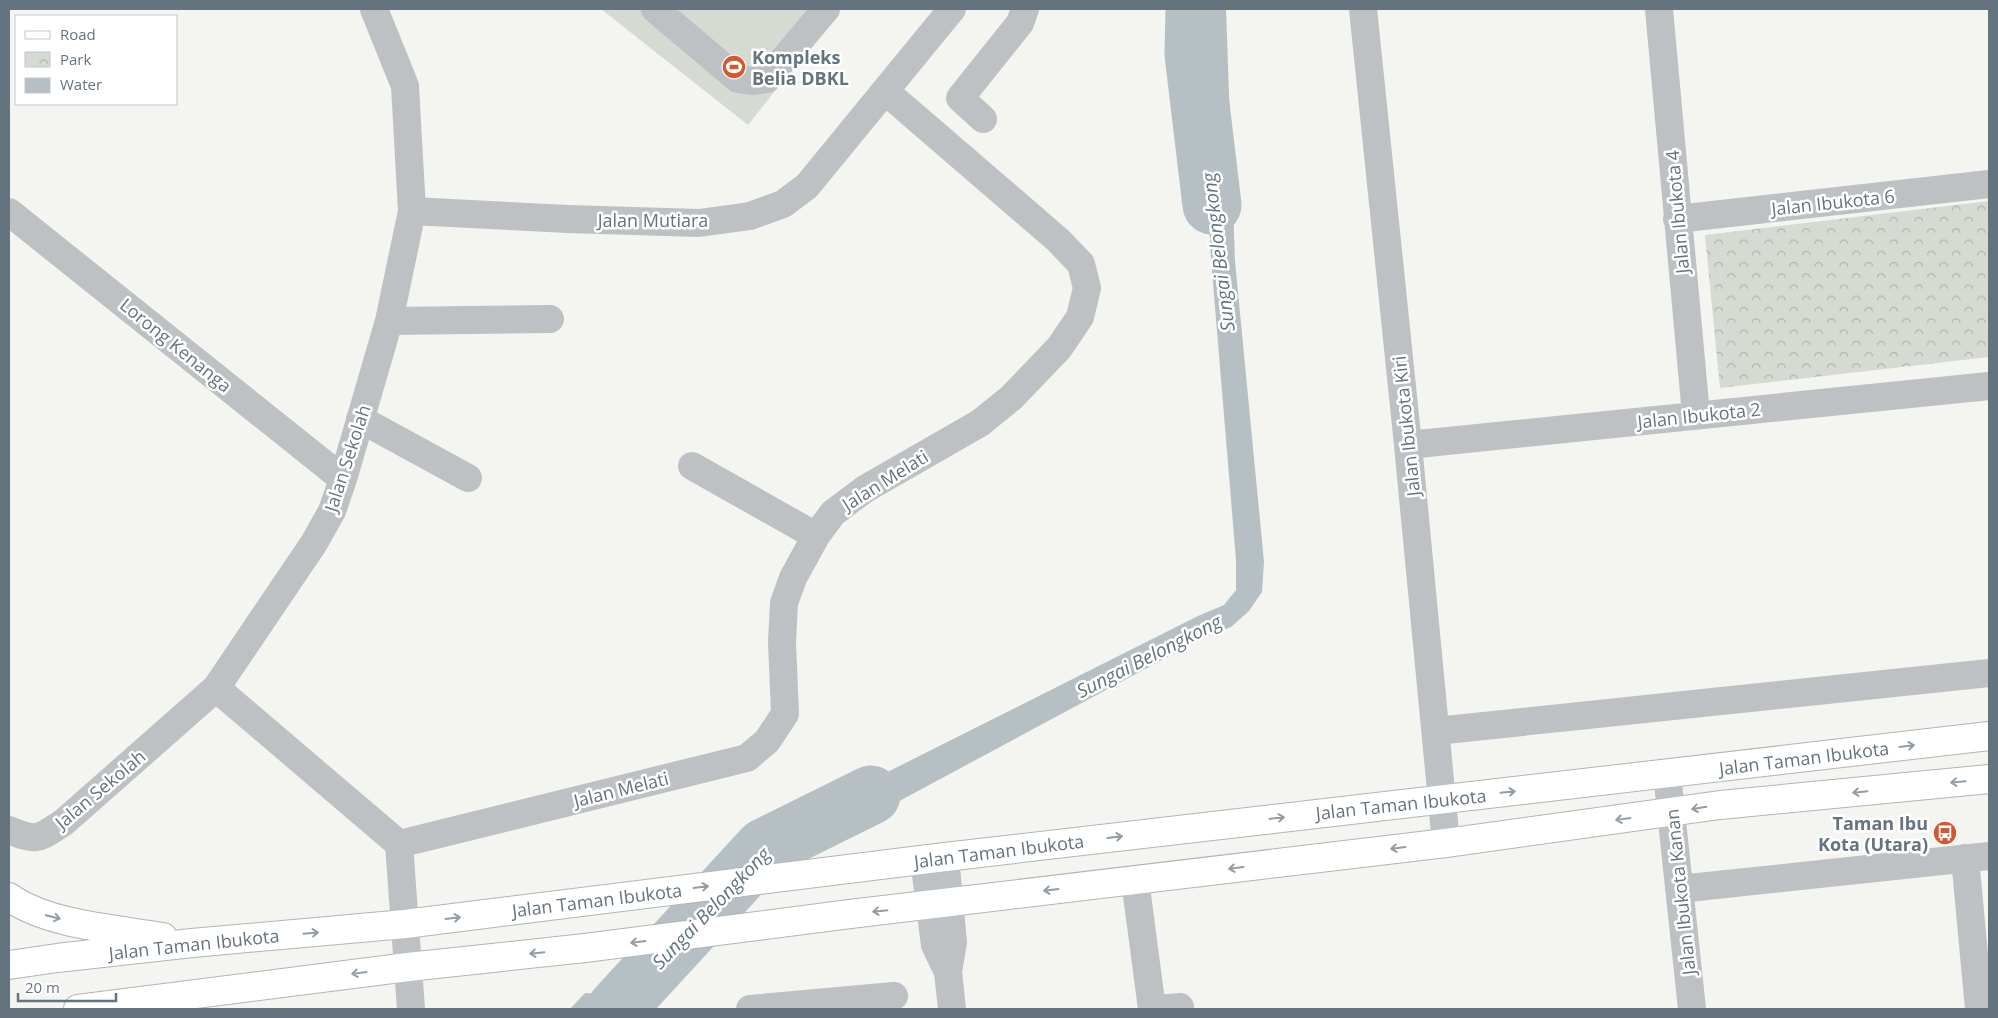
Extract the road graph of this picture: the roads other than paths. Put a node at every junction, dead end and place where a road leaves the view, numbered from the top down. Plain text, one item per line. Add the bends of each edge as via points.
1 (374, 9) edge
2 (655, 9) edge
3 (826, 9) edge
4 (952, 9) edge
5 (1024, 9) edge
6 (1363, 9) edge
7 (1659, 9) edge
8 (885, 91) junction
9 (983, 119) dead end
10 (1989, 184) edge
11 (412, 210) junction
12 (9, 212) edge
13 (1677, 219) junction
14 (550, 319) dead end
15 (389, 321) junction
16 (1989, 386) edge
17 (1696, 415) junction
18 (360, 419) junction
19 (1408, 445) junction
20 (692, 466) dead end
21 (468, 478) dead end
22 (343, 479) junction
23 (816, 536) junction
24 (1989, 673) edge
25 (216, 688) junction
26 (1436, 730) junction
27 (1989, 736) edge
28 (1667, 774) junction
29 (1989, 779) edge
30 (1442, 799) junction
31 (1671, 813) junction
32 (9, 830) edge
33 (1446, 843) junction
34 (399, 844) junction
35 (1977, 857) edge
36 (935, 858) junction
37 (1135, 880) junction
38 (1679, 889) junction
39 (9, 897) edge
40 (939, 904) junction
41 (404, 924) junction
42 (192, 943) junction
43 (9, 965) edge
44 (408, 967) junction
45 (894, 996) dead end
46 (186, 1002) edge
47 (78, 1009) edge
48 (411, 1009) edge
49 (750, 1009) edge
50 (952, 1009) edge
51 (1152, 1009) edge
52 (1692, 1009) edge
53 (1979, 1009) edge

1 - 11 street, Jalan Sekolah via 404,86
2 - 3 street via 738,79 754,81 767,79
4 - 8 street, Jalan Mutiara
5 - 9 street via 1020,23 960,98
6 - 19 street, Jalan Ibukota Kiri
7 - 13 street, Jalan Ibukota 4
8 - 11 street, Jalan Mutiara via 807,186 783,204 750,216 699,223
8 - 23 street, Jalan Melati via 1058,240 1081,264 1087,288 1080,317 1059,348 1011,398 980,423 865,489 834,513
10 - 13 street, Jalan Ibukota 6
11 - 15 street, Jalan Sekolah
12 - 22 street, Lorong Kenanga
13 - 17 street, Jalan Ibukota 4
14 - 15 street
15 - 18 street, Jalan Sekolah
16 - 17 street, Jalan Ibukota 2
17 - 19 street, Jalan Ibukota 2
18 - 21 street
18 - 22 street, Jalan Sekolah
19 - 26 street, Jalan Ibukota Kiri
20 - 23 street
22 - 25 street, Jalan Sekolah via 332,511 314,543
23 - 34 street, Jalan Melati via 793,578 784,603 785,714 768,742 747,758
24 - 26 street
25 - 32 street, Jalan Sekolah via 64,822 43,836 28,838
25 - 34 street
26 - 30 street, Jalan Ibukota Kiri
28 -> 27 main road, Jalan Taman Ibukota
30 -> 28 main road, Jalan Taman Ibukota
28 - 31 street, Jalan Ibukota Kanan
29 -> 31 main road, Jalan Taman Ibukota via 1720,805
30 - 33 street, Jalan Ibukota Kiri
36 -> 30 main road, Jalan Taman Ibukota
31 -> 33 main road, Jalan Taman Ibukota
31 - 38 street, Jalan Ibukota Kanan
33 -> 37 main road, Jalan Taman Ibukota
34 - 41 street
35 - 38 street
35 - 53 street
36 - 40 street
41 -> 36 main road, Jalan Taman Ibukota
37 -> 40 main road, Jalan Taman Ibukota
37 - 51 street
38 - 52 street, Jalan Ibukota Kanan
39 -> 42 main road via 34,912 53,918
40 -> 44 main road, Jalan Taman Ibukota
40 - 50 street via 953,942 948,972
42 -> 41 main road, Jalan Taman Ibukota
41 - 44 street
42 - 43 main road, Jalan Taman Ibukota
44 -> 46 main road, Jalan Taman Ibukota
44 - 48 street
45 - 49 street
46 - 47 main road, Jalan Taman Ibukota

